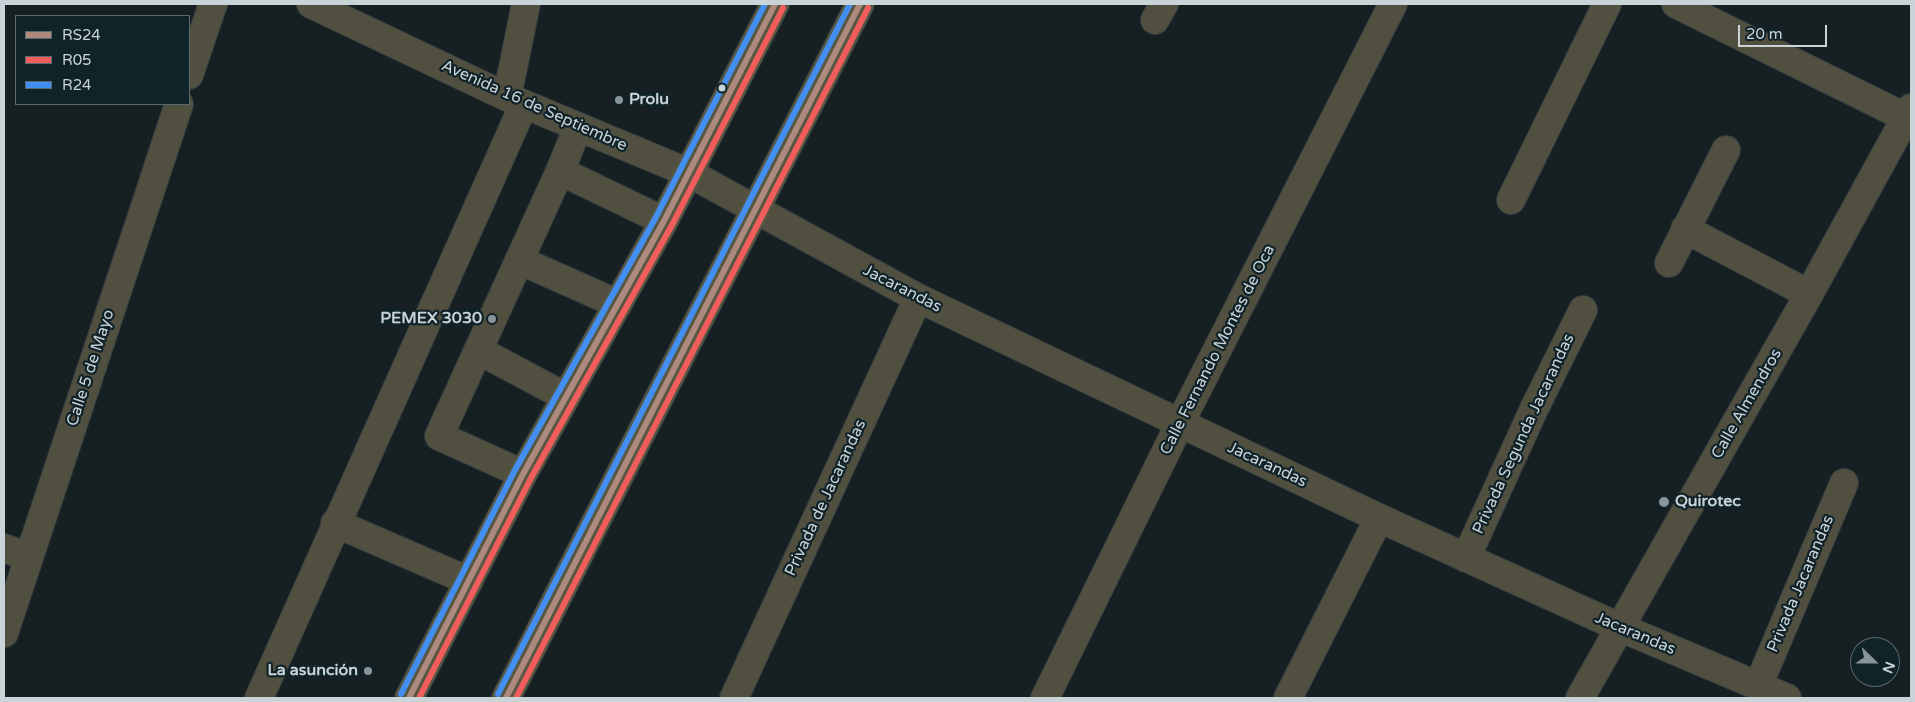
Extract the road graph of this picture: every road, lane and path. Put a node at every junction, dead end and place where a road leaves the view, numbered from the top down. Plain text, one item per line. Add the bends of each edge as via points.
1 (212, 4) edge
2 (311, 4) edge
3 (526, 4) edge
4 (775, 4) edge
5 (860, 4) edge
6 (1393, 4) edge
7 (1607, 4) edge
8 (1676, 4) edge
9 (190, 72) edge
10 (516, 101) junction
11 (179, 105) edge
12 (1910, 115) edge
13 (578, 127) junction
14 (1726, 150) dead end
15 (560, 171) junction
16 (689, 173) junction
17 (1511, 200) dead end
18 (756, 211) junction
19 (664, 221) junction
20 (1685, 229) junction
21 (519, 260) junction
22 (1668, 263) dead end
23 (1809, 294) junction
24 (918, 298) junction
25 (618, 304) junction
26 (1583, 310) dead end
27 (478, 350) junction
28 (566, 397) junction
29 (1180, 424) junction
30 (524, 474) junction
31 (1844, 483) dead end
32 (1379, 518) junction
33 (335, 523) junction
34 (16, 553) edge
35 (1466, 558) junction
36 (469, 581) junction
37 (1619, 627) junction
38 (4, 633) edge
39 (1758, 686) junction
40 (259, 698) edge
41 (409, 698) edge
42 (506, 698) edge
43 (734, 698) edge
44 (1045, 698) edge
45 (1288, 698) edge
46 (1580, 698) edge
47 (1787, 698) edge

1 - 9 street
2 - 10 street, Avenida 16 de Septiembre
3 - 10 street
4 - 16 main road
5 - 18 main road
6 - 29 street, Calle Fernando Montes de Oca
7 - 17 street
8 - 12 street
10 - 13 street, Avenida 16 de Septiembre
10 - 33 street
11 - 34 street, Calle 5 de Mayo
12 - 23 street, Calle Almendros
13 - 15 street
13 - 16 street, Avenida 16 de Septiembre
14 - 20 street
15 - 19 street
15 - 21 street
16 - 18 street, Avenida 16 de Septiembre
16 - 19 main road
18 - 24 street, Jacarandas
18 - 42 main road
19 - 25 main road
20 - 22 street
20 - 23 street
21 - 25 street
21 - 27 street
23 - 37 street, Calle Almendros
24 - 29 street, Jacarandas
24 - 43 street, Privada de Jacarandas
25 - 28 main road
26 - 35 street, Privada Segunda Jacarandas
27 - 28 street
27 - 30 street via 439,436
28 - 30 main road
29 - 32 street, Jacarandas
29 - 44 street, Calle Fernando Montes de Oca
30 - 36 main road
31 - 39 street, Privada Jacarandas
32 - 35 street, Jacarandas
32 - 45 street
33 - 36 street
33 - 40 street
34 - 38 street, Calle 5 de Mayo
35 - 37 street, Jacarandas
36 - 41 main road
37 - 39 street, Jacarandas
37 - 46 street, Calle Almendros
39 - 47 street, Jacarandas

